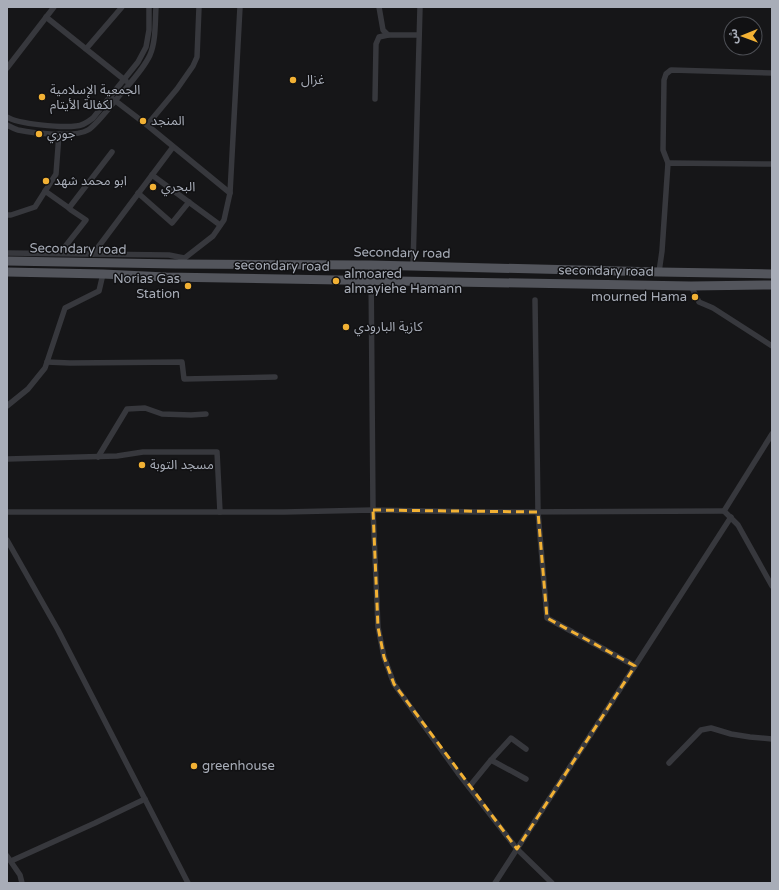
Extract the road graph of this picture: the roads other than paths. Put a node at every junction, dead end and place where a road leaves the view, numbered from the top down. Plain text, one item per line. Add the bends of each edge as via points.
1 (54, 7) edge
2 (122, 7) edge
3 (149, 7) edge
4 (156, 7) edge
5 (199, 7) edge
6 (240, 7) edge
7 (379, 7) edge
8 (420, 7) edge
9 (46, 17) junction
10 (388, 35) junction
11 (419, 35) junction
12 (86, 49) junction
13 (7, 68) edge
14 (772, 73) edge
15 (124, 79) junction
16 (129, 84) junction
17 (110, 97) junction
18 (375, 99) dead end
19 (115, 101) junction
20 (7, 117) edge
21 (7, 125) edge
22 (147, 125) junction
23 (59, 134) junction
24 (173, 147) junction
25 (112, 152) dead end
26 (668, 163) junction
27 (772, 164) edge
28 (152, 175) junction
29 (45, 191) junction
30 (230, 193) junction
31 (138, 194) junction
32 (189, 202) junction
33 (69, 208) junction
34 (7, 215) edge
35 (220, 225) junction
36 (7, 252) edge
37 (60, 253) junction
38 (93, 254) junction
39 (184, 258) junction
40 (7, 261) edge
41 (176, 264) junction
42 (371, 265) junction
43 (412, 266) junction
44 (7, 272) edge
45 (659, 272) junction
46 (103, 274) junction
47 (772, 274) edge
48 (371, 281) junction
49 (772, 285) edge
50 (691, 286) junction
51 (535, 300) dead end
52 (772, 346) edge
53 (47, 362) junction
54 (276, 377) dead end
55 (7, 406) edge
56 (206, 414) dead end
57 (772, 434) edge
58 (98, 457) junction
59 (7, 459) edge
60 (373, 510) junction
61 (724, 510) junction
62 (7, 512) edge
63 (220, 512) junction
64 (538, 512) junction
65 (731, 517) junction
66 (7, 540) edge
67 (772, 586) edge
68 (635, 666) junction
69 (772, 739) edge
70 (526, 749) dead end
71 (491, 760) junction
72 (669, 763) dead end
73 (526, 779) dead end
74 (469, 787) junction
75 (145, 799) junction
76 (517, 849) junction
77 (7, 856) edge
78 (11, 861) junction
79 (22, 883) edge
80 (188, 883) edge
81 (495, 883) edge
82 (552, 883) edge

1 - 9 street
2 - 12 street
3 - 15 street via 146,47
4 - 16 street via 154,43 150,55
5 - 22 street via 197,57 177,89
6 - 30 street
7 - 10 street via 383,30
8 - 11 street
9 - 12 street
9 - 13 street
10 - 11 street
10 - 18 street via 379,37 376,44
11 - 43 street
12 - 15 street
14 - 26 street via 671,70 666,74 663,150
15 - 16 street
15 - 17 street
16 - 19 street
17 - 19 street
17 - 20 street via 93,118 77,126 21,123
19 - 22 street
19 - 23 street via 88,130 75,134
21 - 23 street via 17,130
22 - 24 street
23 - 29 street via 56,174
24 - 28 street
24 - 30 street
25 - 33 street
26 - 27 street
26 - 45 street
28 - 31 street
28 - 32 street
29 - 33 street
29 - 34 street via 35,207
30 - 35 street via 224,220
31 - 32 street via 172,223
31 - 38 street
32 - 35 street
33 - 37 street via 86,220
35 - 39 street via 213,236
36 - 37 street
37 - 38 street
38 - 39 street via 169,255
39 - 41 street
40 - 41 main road, Secondary road
41 - 42 main road, Secondary road
42 - 43 main road, Secondary road
42 - 48 street
43 - 45 main road, Secondary road
44 - 46 main road, secondary road
45 - 47 main road, Secondary road
46 - 48 main road, secondary road
46 - 53 street via 99,291 65,308
48 - 50 main road, secondary road
48 - 60 street
49 - 50 main road, secondary road
50 - 52 street via 699,302 713,308
51 - 64 street
53 - 54 street via 182,362 184,379
53 - 55 street via 28,389
56 - 58 street via 162,414 145,408 127,409
57 - 61 street
58 - 59 street
58 - 63 street via 142,452 217,452
60 - 63 street
60 - 64 street
60 - 74 street via 378,627 384,657 394,684
61 - 64 street
61 - 65 street
62 - 63 street
64 - 68 street via 547,618
65 - 67 street
65 - 68 street
66 - 75 street via 58,630
68 - 76 street
69 - 72 street via 736,735 707,728 701,730
70 - 71 street via 511,738
71 - 73 street
71 - 74 street
74 - 76 street
75 - 78 street
75 - 80 street
76 - 81 street
76 - 82 street
77 - 78 street
78 - 79 street

